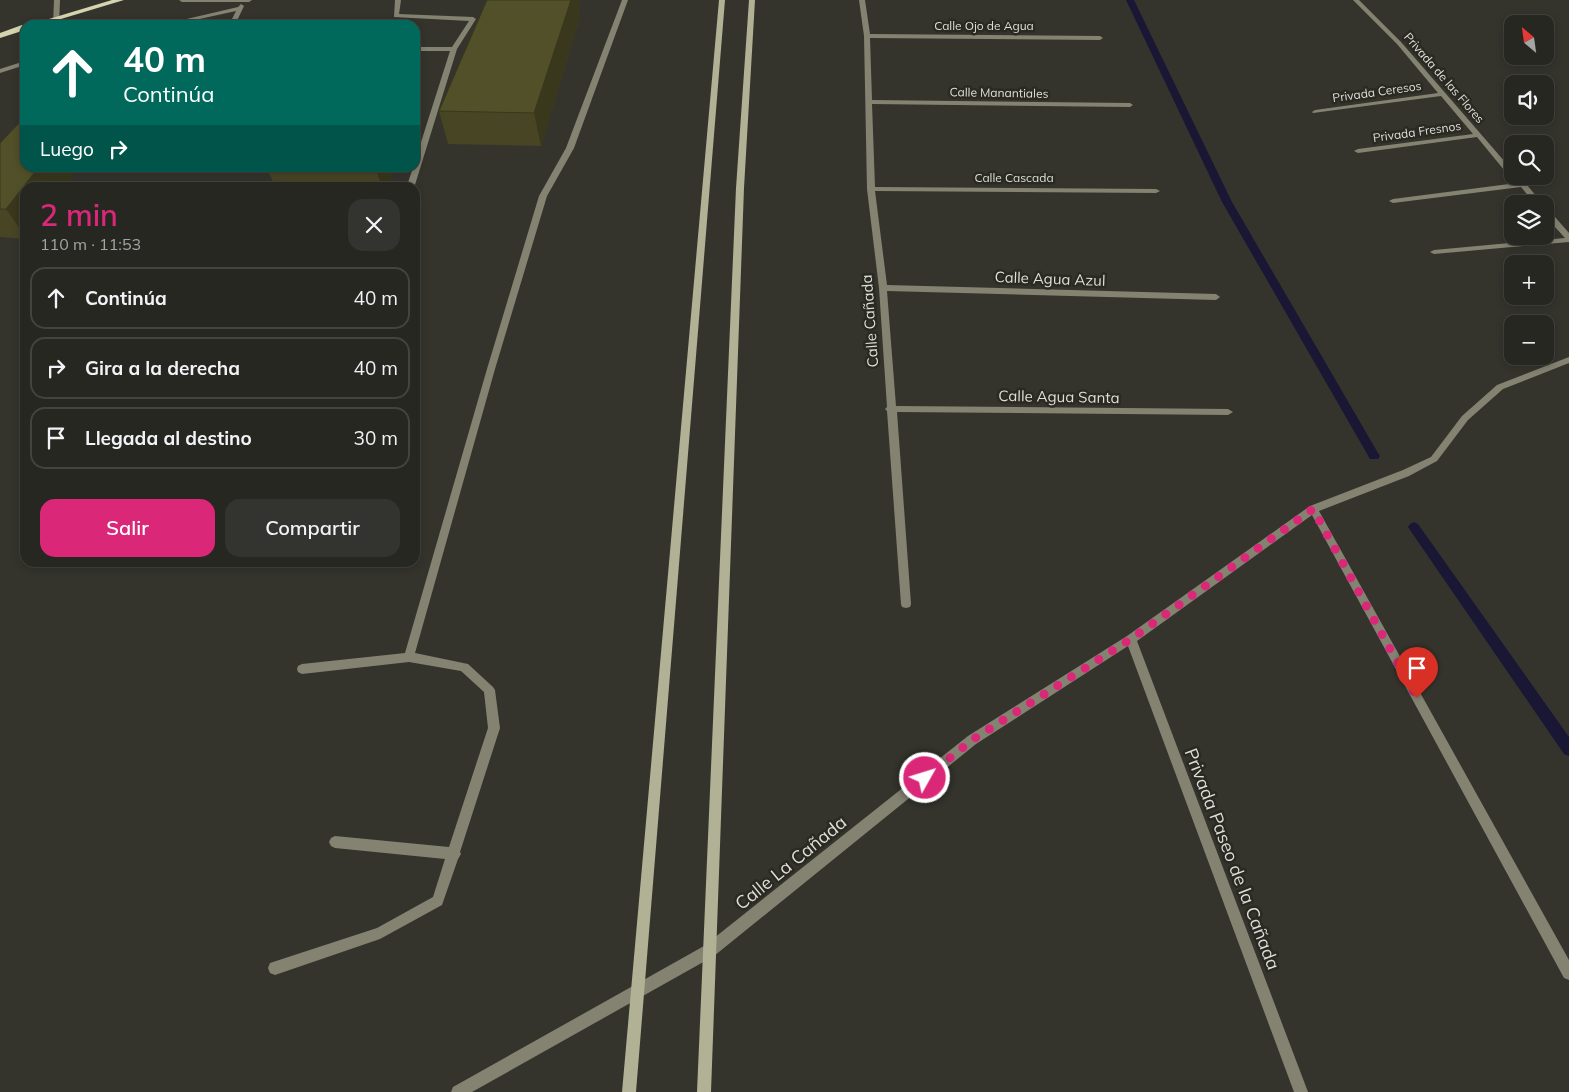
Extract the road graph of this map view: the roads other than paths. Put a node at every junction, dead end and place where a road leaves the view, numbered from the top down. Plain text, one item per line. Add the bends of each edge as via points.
1 (57, 0) edge
2 (120, 0) edge
3 (182, 0) edge
4 (398, 0) edge
5 (625, 0) edge
6 (722, 0) edge
7 (752, 0) edge
8 (862, 0) edge
9 (1356, 0) edge
10 (246, 1) edge
11 (240, 8) junction
12 (396, 16) junction
13 (56, 20) edge
14 (59, 20) edge
15 (186, 20) edge
16 (234, 20) edge
17 (395, 20) edge
18 (20, 30) edge
19 (0, 36) edge
20 (867, 36) junction
21 (1100, 38) dead end
22 (454, 48) junction
23 (420, 49) edge
24 (20, 65) edge
25 (0, 71) edge
26 (1444, 94) junction
27 (868, 102) junction
28 (1130, 105) dead end
29 (1315, 112) dead end
30 (1479, 135) junction
31 (1358, 151) dead end
32 (420, 156) edge
33 (1504, 164) edge
34 (1522, 185) joint
35 (871, 189) junction
36 (1156, 190) dead end
37 (1531, 195) edge
38 (1393, 201) dead end
39 (1554, 222) edge
40 (1569, 239) edge
41 (1434, 252) dead end
42 (883, 288) junction
43 (1216, 297) dead end
44 (1569, 360) edge
45 (890, 409) junction
46 (1228, 412) dead end
47 (1313, 509) junction
48 (906, 604) dead end
49 (1131, 639) junction
50 (409, 657) junction
51 (302, 669) dead end
52 (335, 842) dead end
53 (455, 854) junction
54 (709, 951) junction
55 (275, 968) dead end
56 (1569, 973) edge
57 (637, 991) junction
58 (458, 1092) edge
59 (629, 1092) edge
60 (704, 1092) edge
61 (1301, 1092) edge

1 - 13 street
2 - 14 main road
3 - 10 street
4 - 12 street
5 - 50 street via 570,148 543,196
6 - 57 main road
7 - 54 main road via 740,188
8 - 20 street, Calle Cañada
9 - 26 street, Privada de las Flores
10 - 11 street
11 - 15 street
11 - 16 street
12 - 17 street
12 - 22 street via 476,17
18 - 19 main road
20 - 21 street, Calle Ojo de Agua
20 - 27 street, Calle Cañada
22 - 23 street
22 - 32 street
24 - 25 street
26 - 29 street, Privada Ceresos
26 - 30 street, Privada de las Flores
27 - 28 street, Calle Manantiales
27 - 35 street, Calle Cañada
30 - 31 street, Privada Fresnos
30 - 33 street, Privada de las Flores
34 - 37 street, Privada de las Flores
34 - 38 street
35 - 36 street, Calle Cascada
35 - 42 street, Calle Cañada
39 - 40 street
40 - 41 street
42 - 43 street, Calle Agua Azul
42 - 45 street, Calle Cañada
44 - 47 street, Calle La Cañada via 1500,387 1465,418 1434,459
45 - 46 street, Calle Agua Santa
45 - 48 street, Calle Cañada
47 - 49 street, Calle La Cañada
47 - 56 street
49 - 54 street, Calle La Cañada via 972,740
49 - 61 street, Privada Paseo de la Cañada
50 - 51 street
50 - 53 street via 464,668 489,690 494,728
52 - 53 street
53 - 55 street via 438,901 380,933
54 - 57 street, Calle La Cañada
54 - 60 main road
57 - 58 street, Calle La Cañada
57 - 59 main road

